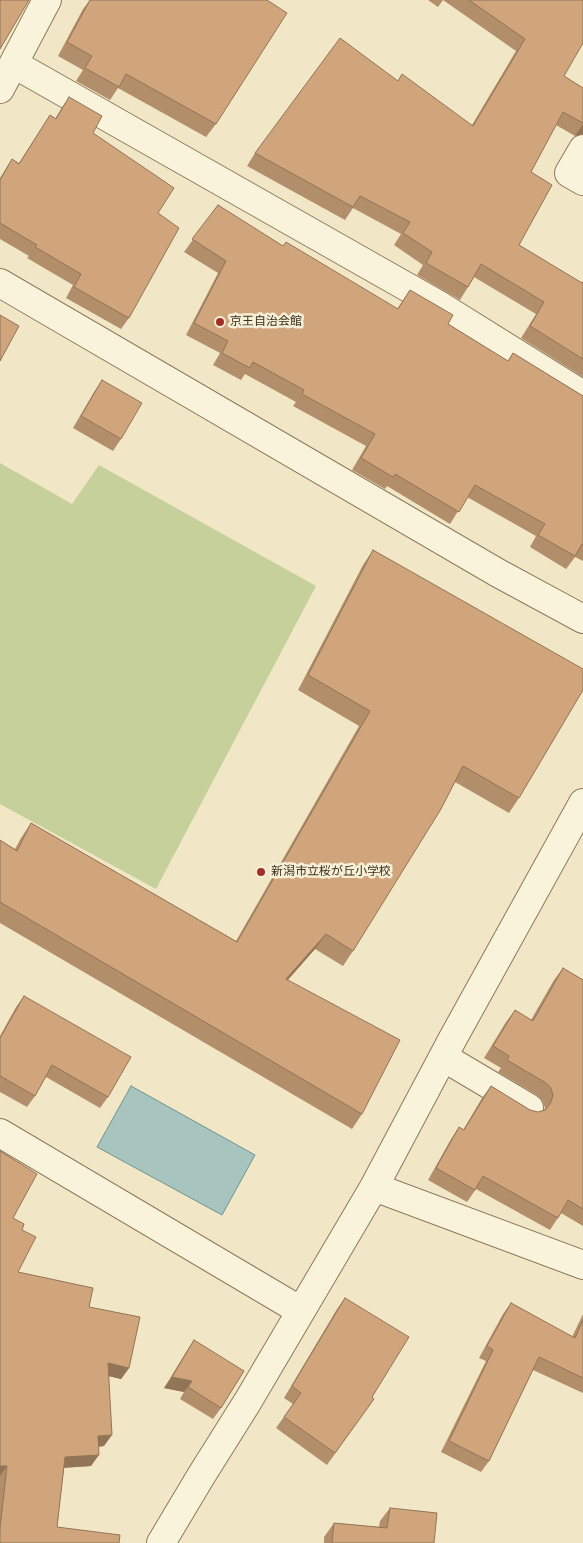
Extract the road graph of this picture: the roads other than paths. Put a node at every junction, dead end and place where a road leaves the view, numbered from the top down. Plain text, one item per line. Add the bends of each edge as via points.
1 (47, 0) edge
2 (14, 64) junction
3 (0, 88) edge
4 (583, 149) edge
5 (583, 181) edge
6 (0, 283) edge
7 (583, 395) edge
8 (583, 619) edge
9 (583, 802) edge
10 (443, 1057) junction
11 (529, 1108) edge
12 (0, 1133) edge
13 (374, 1187) junction
14 (583, 1265) edge
15 (301, 1311) junction
16 (161, 1543) edge

1 - 2 street
2 - 3 street
2 - 7 street via 437,304
4 - 5 street via 569,173
6 - 8 street via 498,573
9 - 10 street
10 - 11 street
10 - 13 street
12 - 15 street
13 - 14 street
13 - 15 street
15 - 16 street

